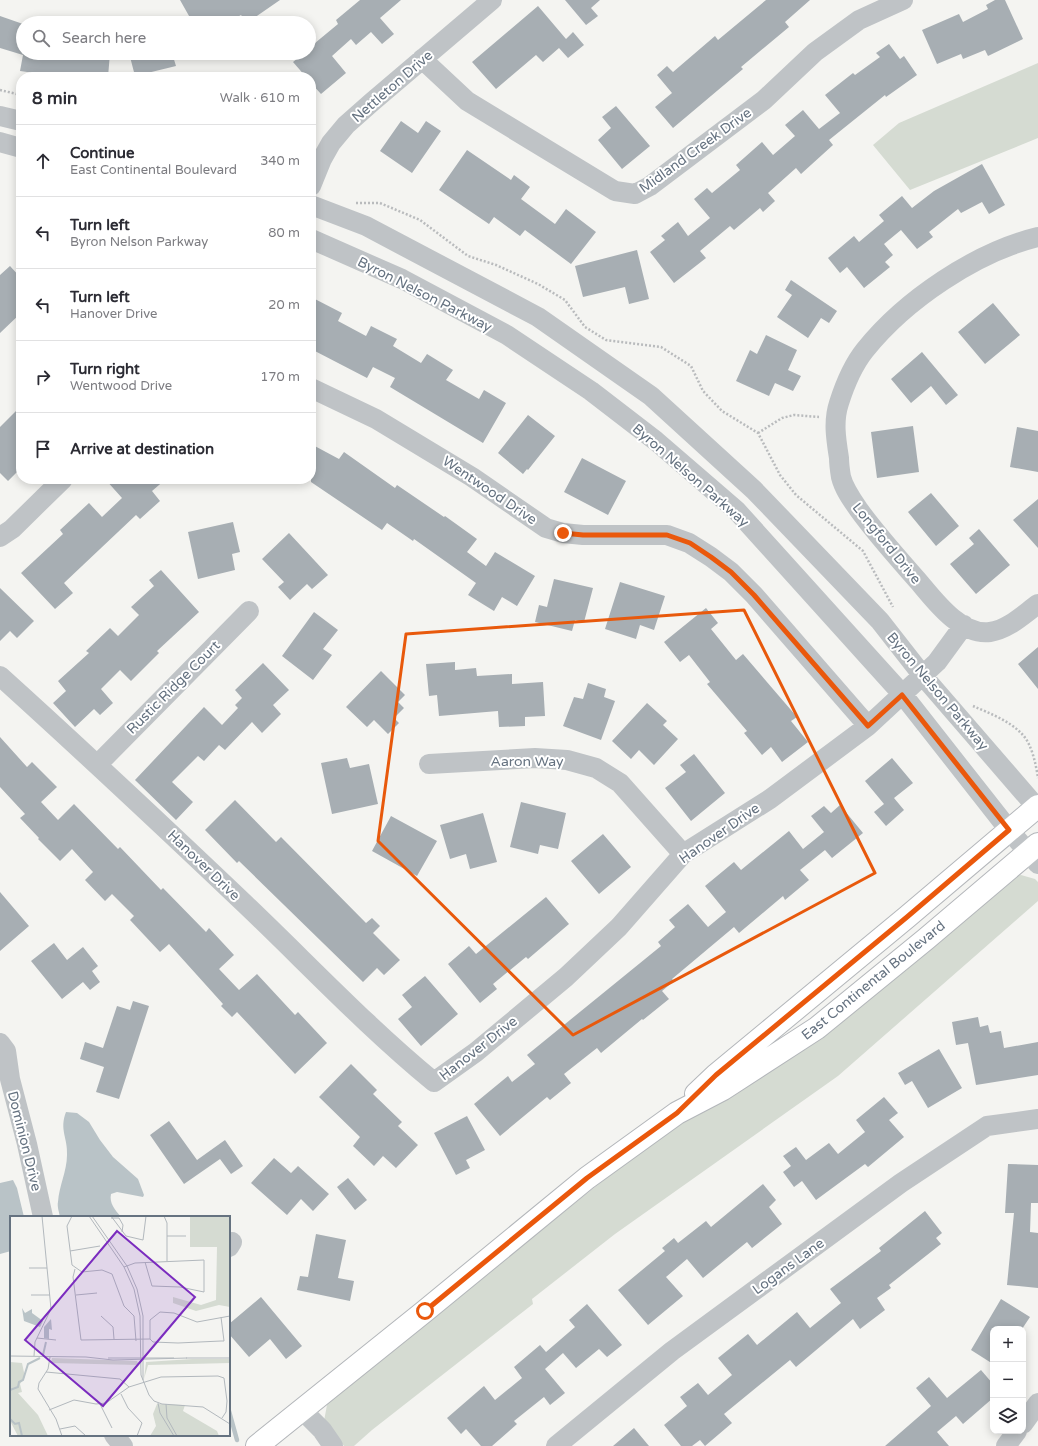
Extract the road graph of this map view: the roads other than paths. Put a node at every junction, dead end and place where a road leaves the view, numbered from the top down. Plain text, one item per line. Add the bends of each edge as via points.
1 (492, 0) edge
2 (903, 0) edge
3 (422, 59) junction
4 (0, 116) edge
5 (16, 120) edge
6 (0, 142) edge
7 (16, 147) edge
8 (316, 174) edge
9 (316, 207) edge
10 (1038, 237) edge
11 (316, 241) edge
12 (316, 390) edge
13 (58, 484) edge
14 (0, 536) edge
15 (1038, 604) edge
16 (249, 611) dead end
17 (964, 625) junction
18 (0, 676) edge
19 (923, 676) junction
20 (902, 695) junction
21 (868, 726) junction
22 (98, 764) junction
23 (429, 764) dead end
24 (1037, 807) edge
25 (1009, 830) junction
26 (1035, 853) edge
27 (684, 854) junction
28 (0, 1043) edge
29 (677, 1113) junction
30 (1038, 1119) edge
31 (43, 1216) edge
32 (1038, 1403) edge
33 (302, 1410) junction
34 (1026, 1420) edge
35 (1015, 1434) edge
36 (115, 1436) edge
37 (123, 1446) edge
38 (257, 1446) edge
39 (333, 1446) edge
40 (556, 1446) edge
41 (1006, 1446) edge

1 - 3 street, Nettleton Drive
2 - 3 street, Midland Creek Drive via 859,20 815,52 764,100 650,186 635,194 615,191 467,101
3 - 8 street, Nettleton Drive via 346,125 331,143
4 - 5 street
6 - 7 street
9 - 19 street, Byron Nelson Parkway via 366,226 538,317 651,396 754,490 880,621
10 - 17 street, Longford Drive via 1018,242 980,258 907,307 865,351 850,374 838,404 835,426 841,477 849,495 870,525 940,606
11 - 20 street, Byron Nelson Parkway via 402,279 507,335 590,391 656,441 736,510
12 - 21 street, Wentwood Drive via 376,419 472,477 546,528 583,535 667,535 690,543 726,568 754,595
13 - 14 street via 12,529
15 - 17 street, Longford Drive via 1008,626 990,632 976,631
16 - 22 street, Rustic Ridge Court
17 - 19 street, Hanover Drive via 937,662
18 - 22 street, Hanover Drive
19 - 20 street, Hanover Drive
19 - 24 street, Byron Nelson Parkway
20 - 21 street, Hanover Drive
20 - 25 street, Byron Nelson Parkway
21 - 27 street, Hanover Drive via 770,799
22 - 27 street, Hanover Drive via 354,1010 434,1082 476,1052 566,977 619,927
23 - 27 street, Aaron Way via 535,758 567,760 596,768 620,783
24 - 25 main road, East Continental Boulevard
25 - 26 street, Byron Nelson Parkway
25 - 29 main road, East Continental Boulevard via 716,1075
26 - 29 main road, East Continental Boulevard via 817,1028 723,1089
28 - 31 street, Dominion Drive via 6,1051 10,1080
29 - 33 main road, East Continental Boulevard via 587,1178
30 - 40 street, Logans Lane via 987,1126 901,1183 672,1352
32 - 34 street
33 - 38 main road, East Continental Boulevard
33 - 39 street via 322,1430
35 - 41 street
36 - 37 street

